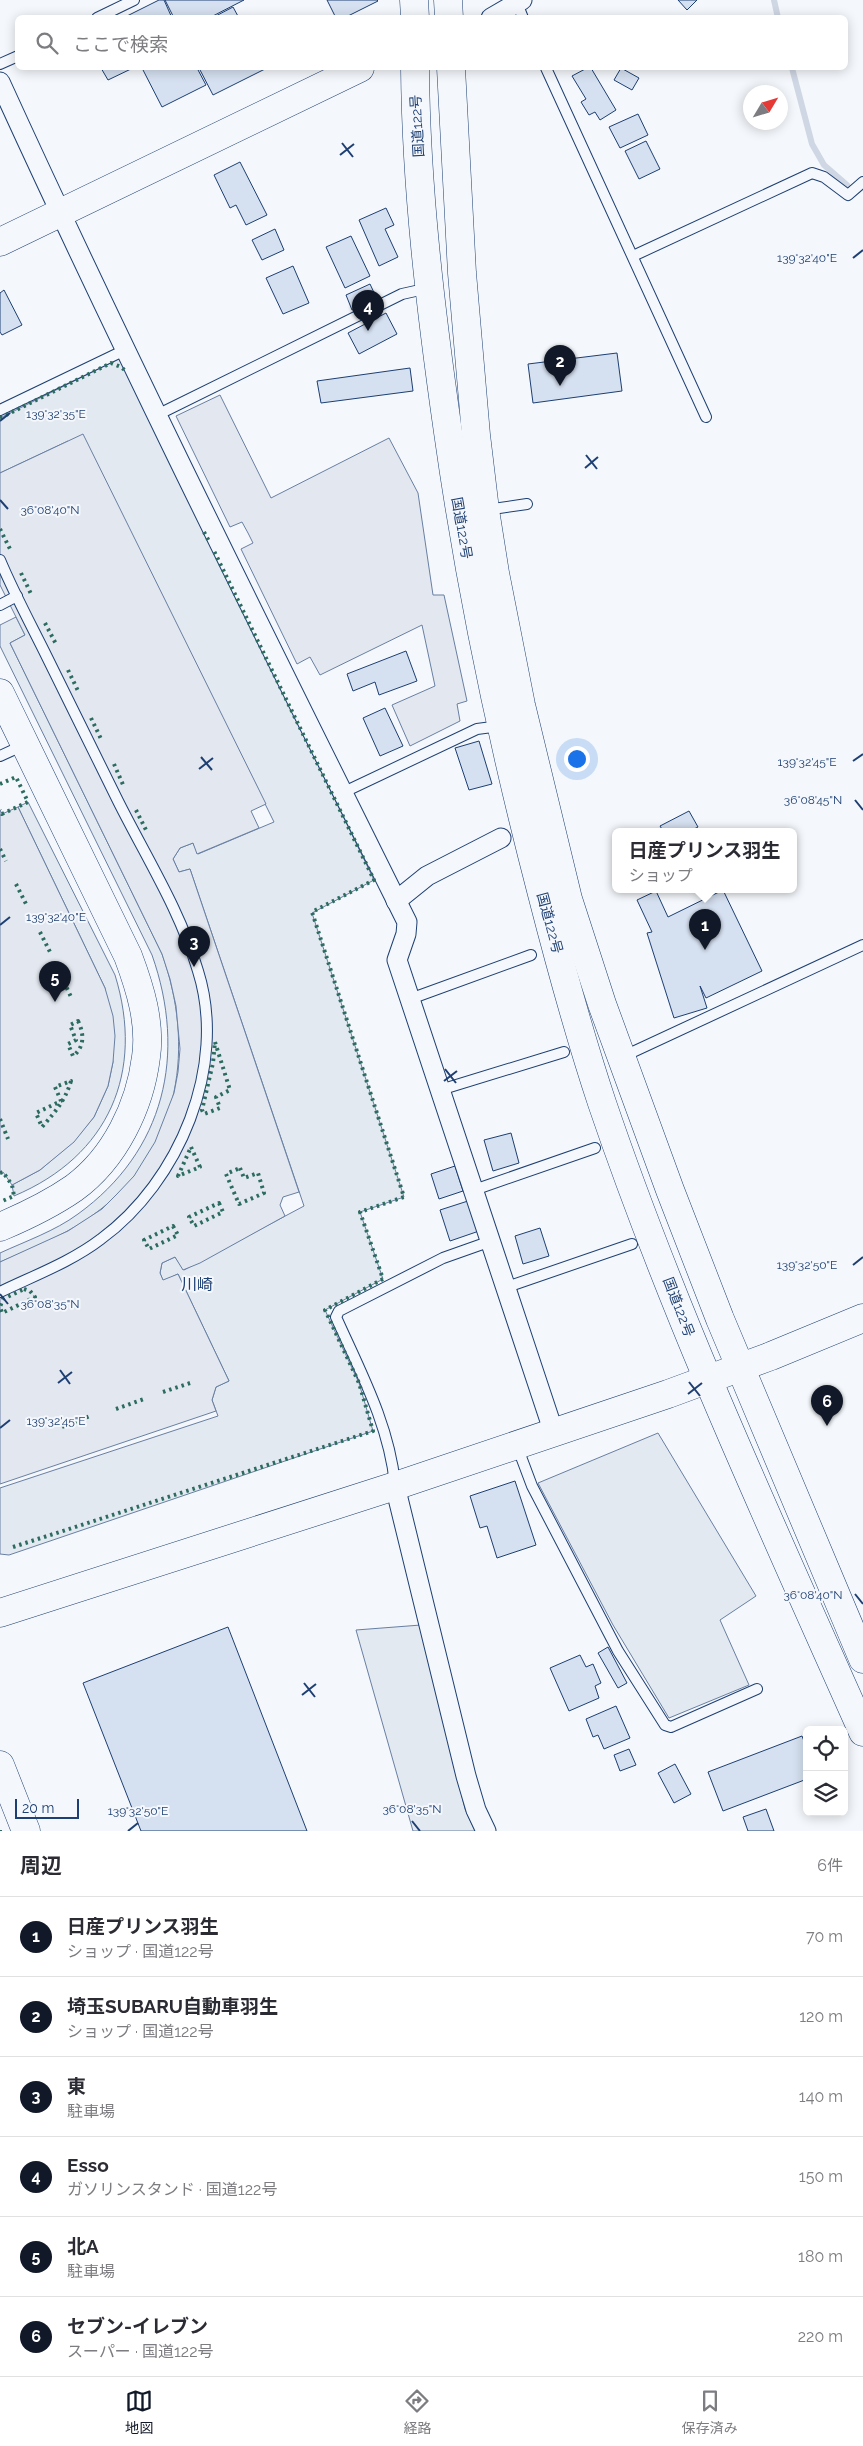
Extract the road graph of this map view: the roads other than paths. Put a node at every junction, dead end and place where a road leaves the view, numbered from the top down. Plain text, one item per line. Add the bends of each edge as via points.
1 (134, 0) edge
2 (414, 0) edge
3 (448, 0) edge
4 (521, 7) edge
5 (103, 15) edge
6 (415, 15) edge
7 (449, 15) edge
8 (499, 15) edge
9 (15, 57) edge
10 (0, 64) edge
11 (356, 70) edge
12 (415, 70) edge
13 (451, 70) edge
14 (547, 70) edge
15 (0, 82) edge
16 (863, 182) edge
17 (60, 213) junction
18 (0, 242) edge
19 (633, 256) junction
20 (430, 288) junction
21 (125, 350) junction
22 (0, 410) edge
23 (156, 415) junction
24 (706, 417) dead end
25 (527, 504) dead end
26 (486, 510) junction
27 (0, 560) edge
28 (17, 596) junction
29 (0, 605) edge
30 (0, 693) edge
31 (500, 726) junction
32 (25, 745) junction
33 (0, 756) edge
34 (342, 793) junction
35 (501, 838) dead end
36 (396, 900) junction
37 (863, 946) edge
38 (531, 955) dead end
39 (410, 999) junction
40 (564, 1052) dead end
41 (621, 1057) junction
42 (440, 1090) junction
43 (595, 1148) dead end
44 (474, 1190) junction
45 (0, 1228) edge
46 (491, 1241) junction
47 (632, 1244) dead end
48 (507, 1287) junction
49 (0, 1292) edge
50 (863, 1318) edge
51 (741, 1367) junction
52 (708, 1381) junction
53 (554, 1433) junction
54 (516, 1445) junction
55 (395, 1486) junction
56 (0, 1613) edge
57 (863, 1659) edge
58 (757, 1689) dead end
59 (863, 1732) edge
60 (0, 1765) edge
61 (26, 1831) edge
62 (486, 1831) edge

1 - 5 lane
2 - 6 main road
3 - 7 main road
4 - 8 street
9 - 10 lane
11 - 17 main road
12 - 20 main road, 国道122号 via 416,125
13 - 26 main road, 国道122号 via 462,273
14 - 19 lane
15 - 17 street
16 - 19 lane via 848,195 824,177 812,173
17 - 18 main road
17 - 21 street
19 - 24 lane
20 - 23 lane via 402,294
20 - 31 main road, 国道122号 via 463,538
21 - 22 lane
21 - 23 street
23 - 34 street
25 - 26 lane
26 - 41 main road, 国道122号 via 515,677 543,800 568,899
27 - 28 lane
28 - 29 lane
28 - 49 lane via 176,913 201,980 206,1002 206,1040 194,1105 177,1152 160,1180 137,1207 101,1239
30 - 32 main road
31 - 34 lane via 477,729
31 - 52 main road, 国道122号 via 574,1014 634,1191
32 - 33 lane
32 - 45 main road via 139,984 145,1013 147,1056 136,1102 127,1123 90,1174 51,1203
34 - 36 street
35 - 36 street via 427,876
36 - 39 street via 407,922 397,960
37 - 41 lane
38 - 39 lane
39 - 42 street
40 - 42 lane
41 - 51 main road, 国道122号
42 - 44 street
43 - 44 lane
44 - 46 street
46 - 48 street
46 - 55 lane via 443,1258 339,1311 336,1316 383,1424 392,1457
47 - 48 lane
48 - 53 street
50 - 51 main road
51 - 52 main road
51 - 57 main road, 国道122号
52 - 53 main road
52 - 59 main road, 国道122号
53 - 54 main road
54 - 55 main road
54 - 58 lane via 524,1470 618,1651 665,1725 671,1727
55 - 56 main road
55 - 62 street via 466,1776
60 - 61 main road

